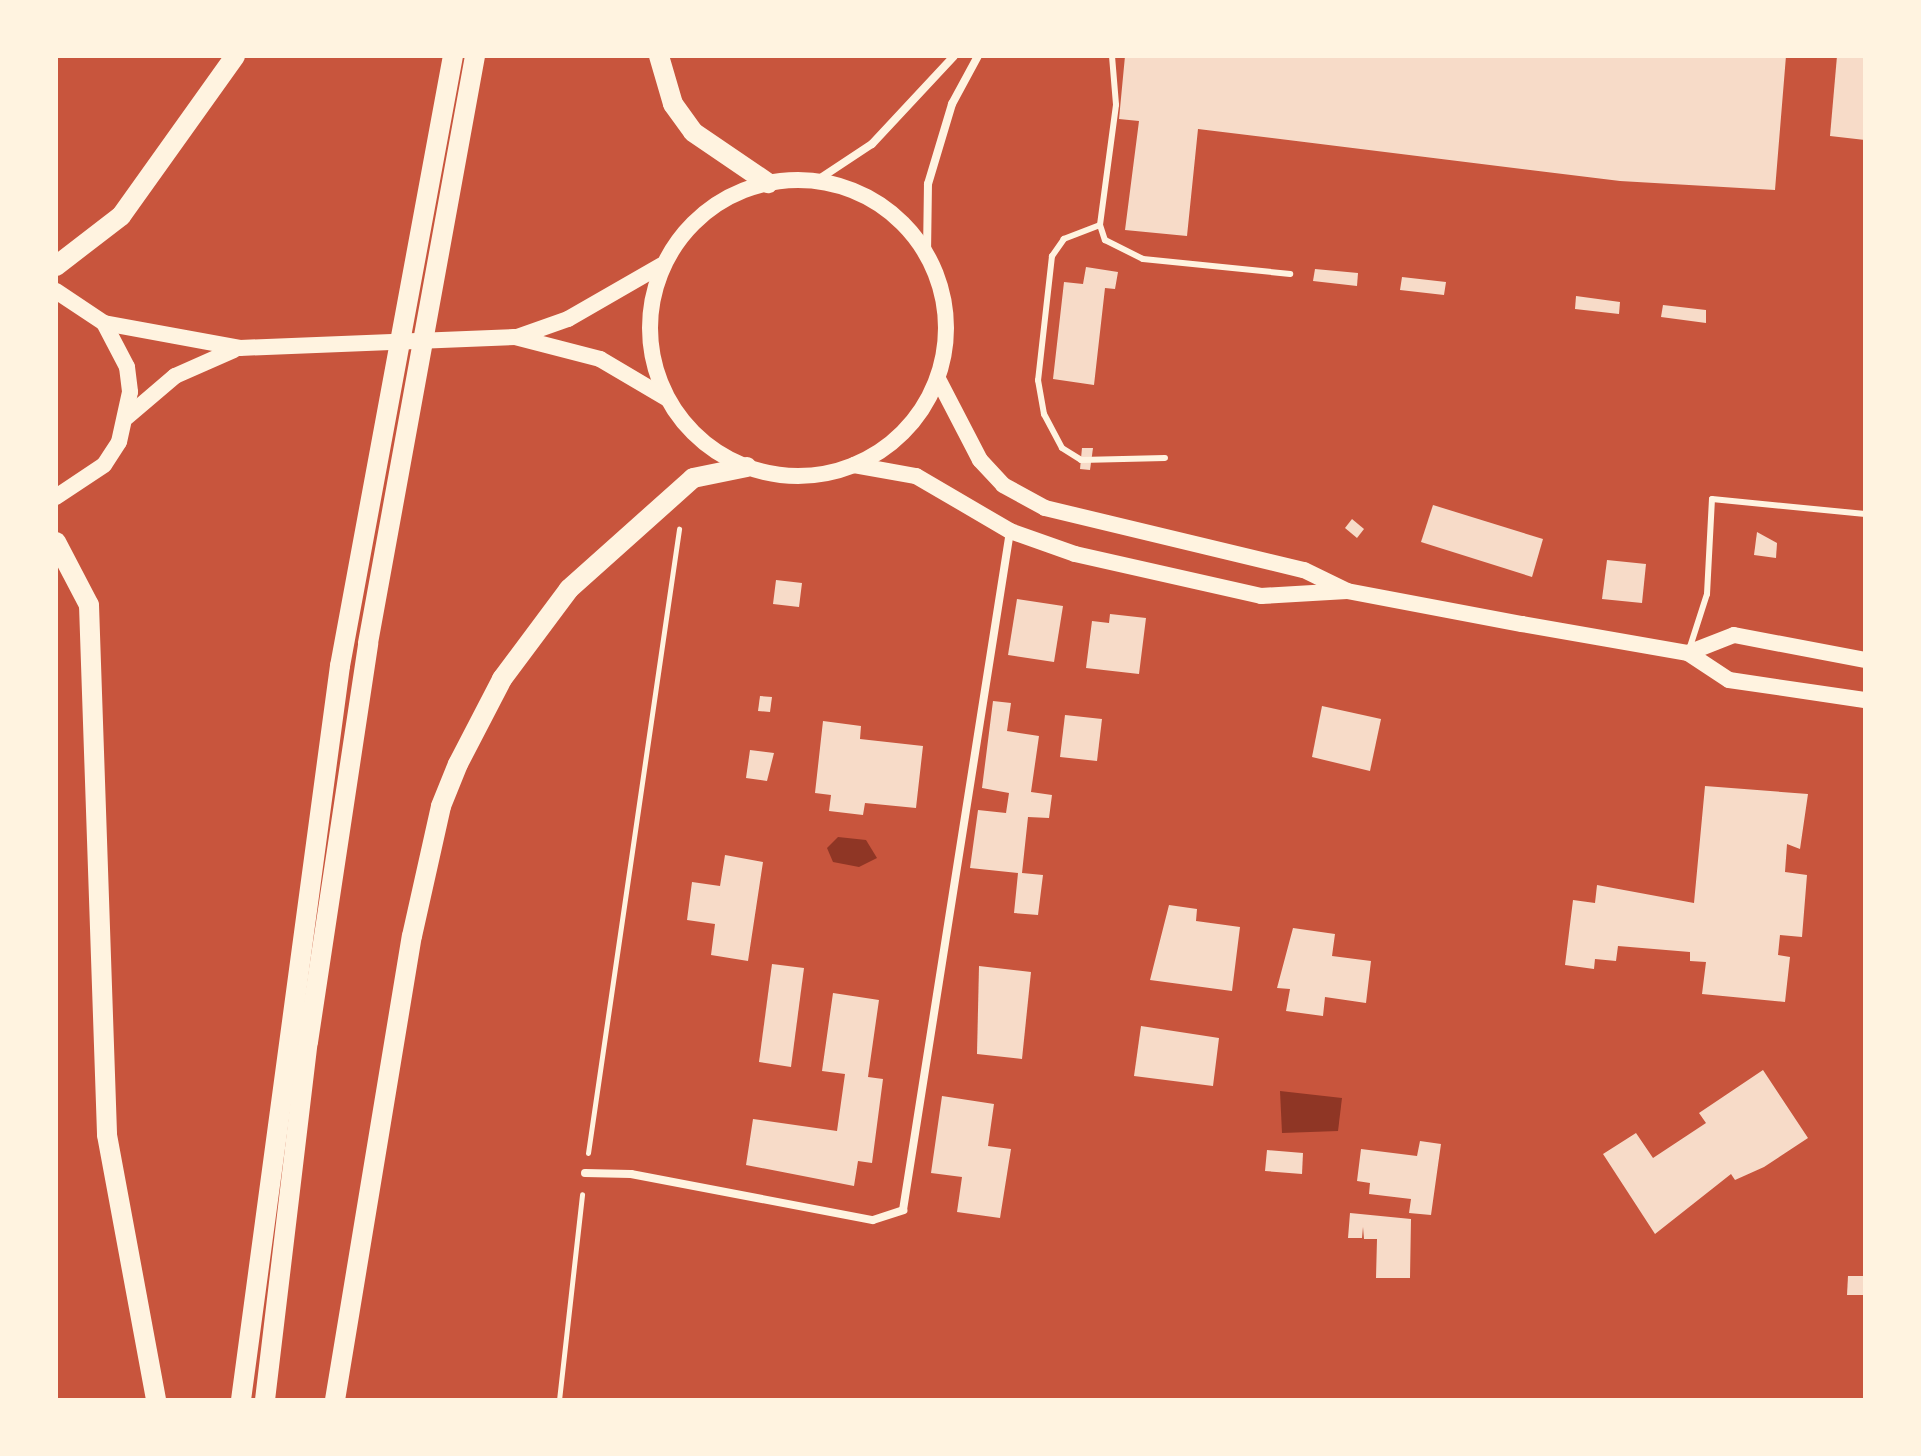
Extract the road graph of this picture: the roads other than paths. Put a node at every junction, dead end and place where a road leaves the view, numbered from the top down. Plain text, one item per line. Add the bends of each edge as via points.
1 (235, 56) edge
2 (453, 56) edge
3 (475, 56) edge
4 (659, 56) edge
5 (954, 56) edge
6 (978, 56) edge
7 (1112, 56) edge
8 (816, 181) junction
9 (768, 183) junction
10 (1100, 225) junction
11 (927, 254) junction
12 (662, 265) junction
13 (56, 266) edge
14 (1290, 274) dead end
15 (56, 291) edge
16 (104, 323) junction
17 (515, 337) junction
18 (240, 348) junction
19 (938, 379) junction
20 (668, 400) junction
21 (127, 417) junction
22 (1165, 458) dead end
23 (854, 465) junction
24 (747, 467) junction
25 (56, 497) edge
26 (1865, 514) edge
27 (1010, 531) junction
28 (56, 542) edge
29 (1347, 591) junction
30 (1688, 653) junction
31 (1865, 660) edge
32 (1865, 700) edge
33 (585, 1173) road end
34 (156, 1400) edge
35 (241, 1400) edge
36 (265, 1400) edge
37 (335, 1400) edge

1 - 13 main road via 155,176 103,233
2 - 35 main road via 340,666
3 - 36 main road via 310,1027
4 - 9 main road via 673,104 693,132
5 - 8 street via 872,144
6 - 11 street via 952,104 928,184
7 - 10 lane via 1116,105
8 - 9 main road
8 - 11 main road via 880,204
9 - 12 main road via 703,214
10 - 14 lane via 1113,249 1143,259
10 - 22 lane via 1064,239 1052,256 1038,380 1044,414 1062,448 1081,460
11 - 19 main road via 946,319
12 - 17 main road via 568,319
12 - 20 main road via 650,337
15 - 16 main road
16 - 18 main road
16 - 21 main road via 127,367
17 - 18 main road
17 - 20 main road via 600,359
18 - 21 main road via 175,376
19 - 23 main road via 902,433
19 - 29 main road via 980,460 1022,498 1196,550 1304,570
20 - 24 main road via 701,441
21 - 25 main road via 104,465
23 - 24 main road via 800,477
23 - 27 main road via 916,476
24 - 37 main road via 693,478 569,589 502,679 458,764 441,806 412,936
26 - 30 lane via 1712,499 1707,594
27 - 29 main road via 1261,596
27 - 33 street via 903,1210 873,1220 631,1174
28 - 34 main road via 89,605 107,1135
29 - 30 main road
30 - 31 main road via 1734,635
30 - 32 main road via 1729,680

